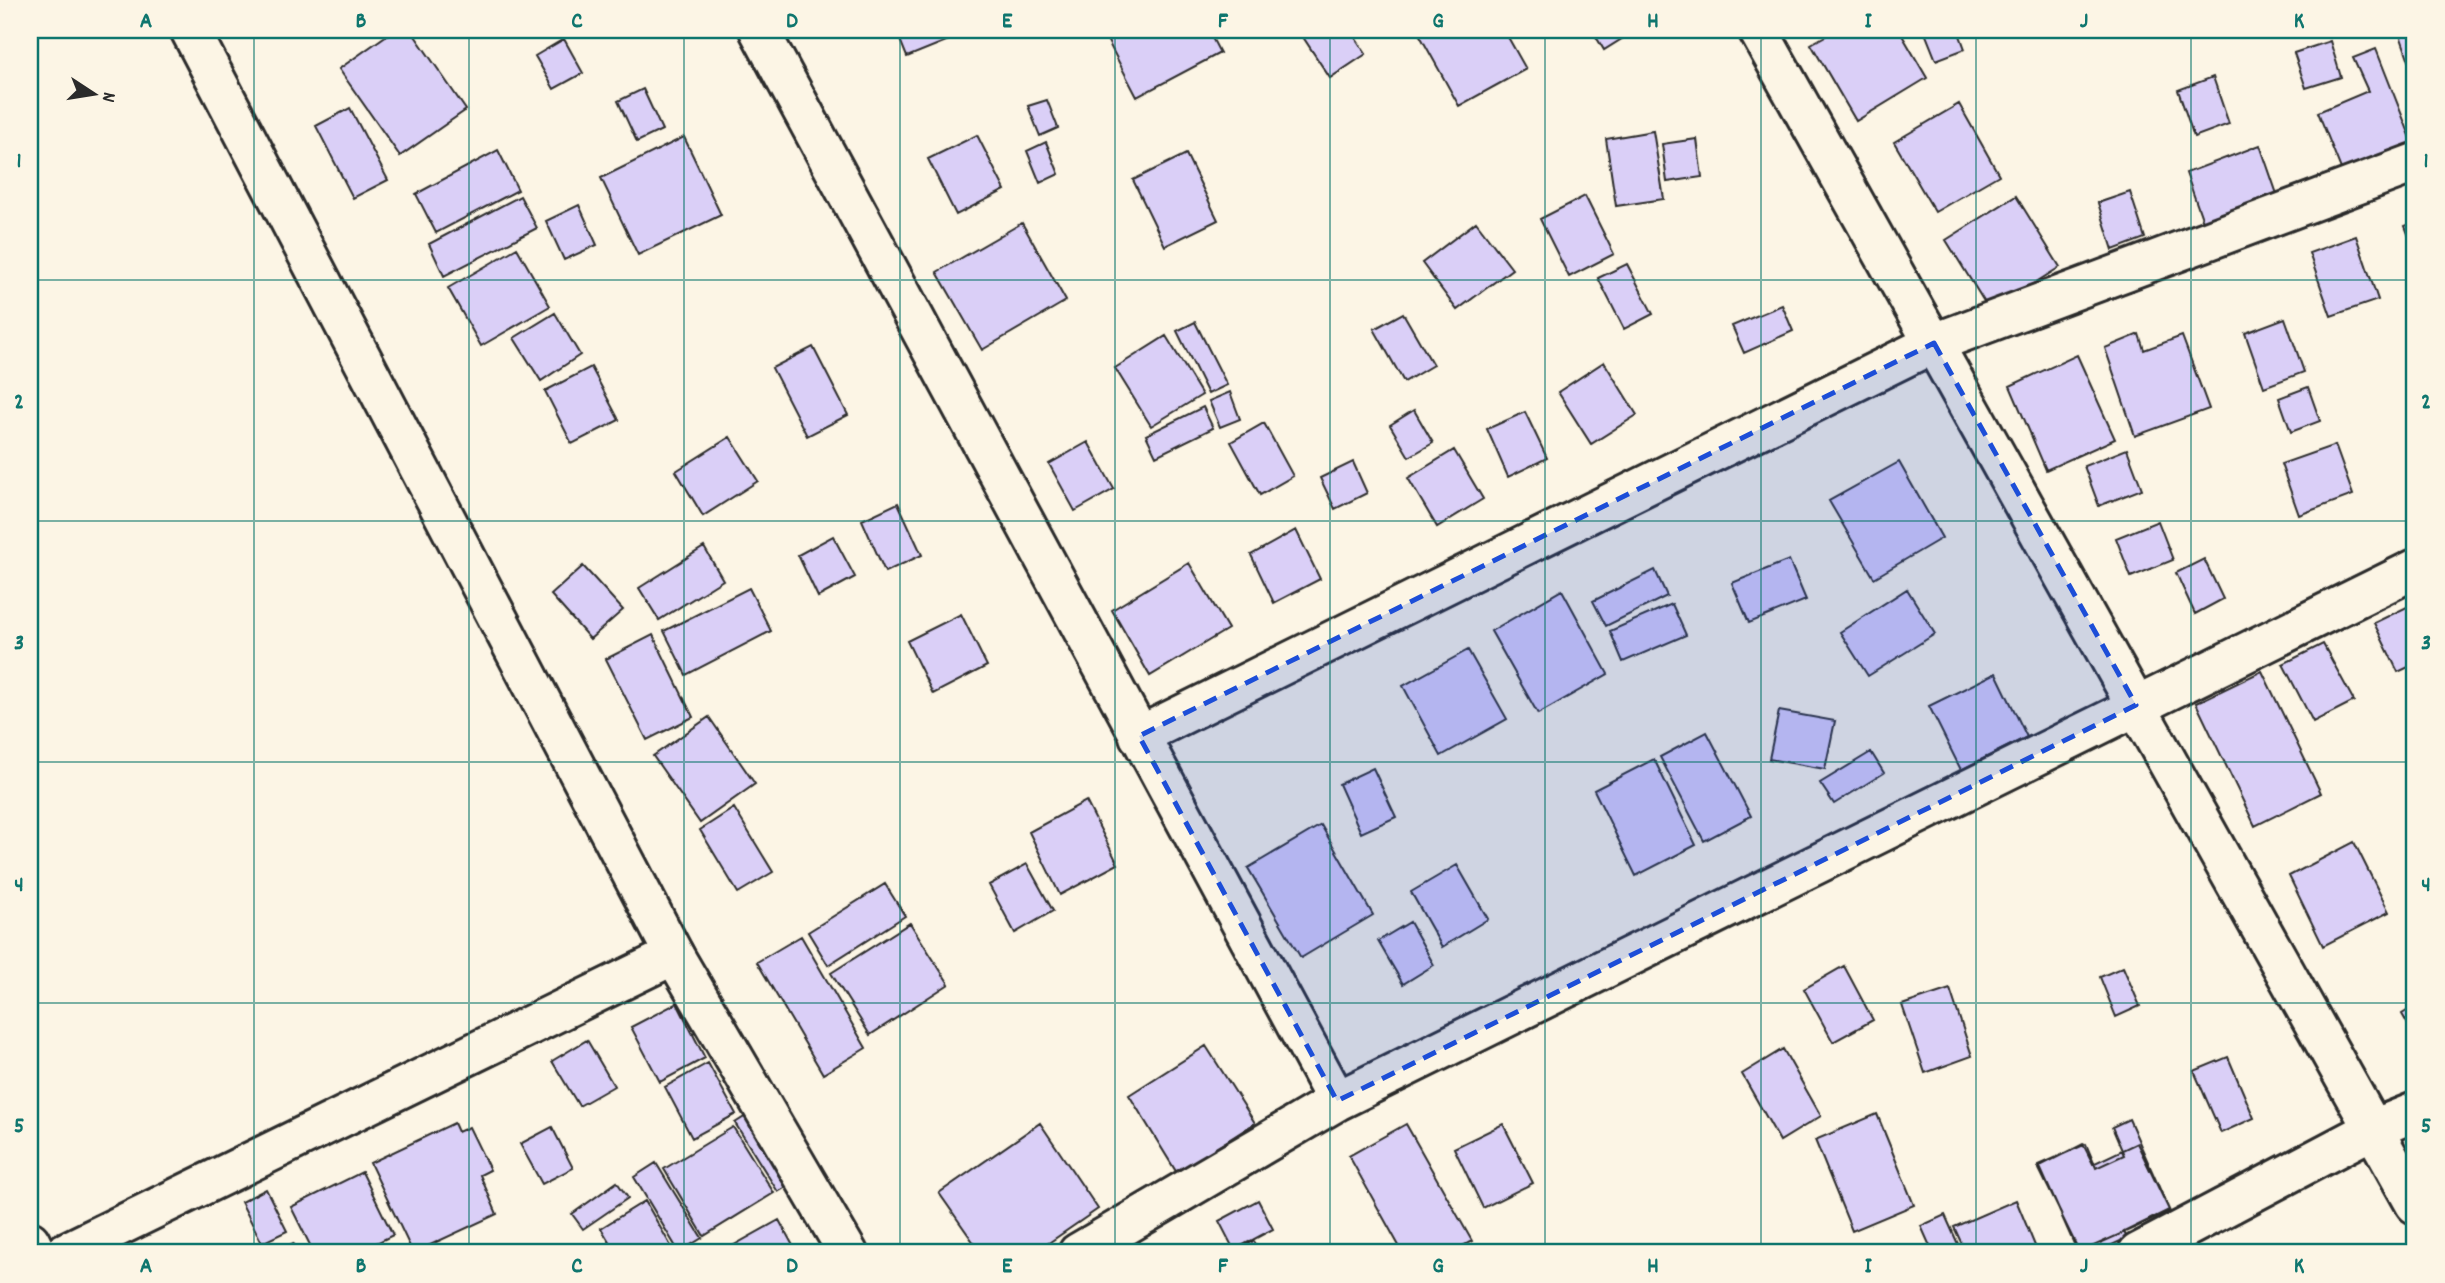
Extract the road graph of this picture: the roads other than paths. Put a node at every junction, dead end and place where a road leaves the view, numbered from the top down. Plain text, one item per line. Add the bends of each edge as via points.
1 (190, 30) edge
2 (759, 30) edge
3 (1758, 30) edge
4 (2415, 163) edge
5 (1934, 343) junction
6 (2415, 569) edge
7 (2136, 705) junction
8 (1139, 736) junction
9 (674, 955) junction
10 (1337, 1101) junction
11 (2415, 1112) edge
12 (2373, 1129) junction
13 (2415, 1204) edge
14 (30, 1241) edge
15 (36, 1253) edge
16 (64, 1253) edge
17 (848, 1253) edge
18 (1078, 1253) edge
19 (2138, 1253) edge

1 - 9 street
2 - 8 street
3 - 5 street
4 - 5 street
5 - 7 street
5 - 8 street
6 - 7 street
7 - 10 street
7 - 12 street
8 - 10 street
9 - 16 street
9 - 17 street
10 - 18 street
11 - 12 street
12 - 13 street
12 - 19 street
14 - 15 street

